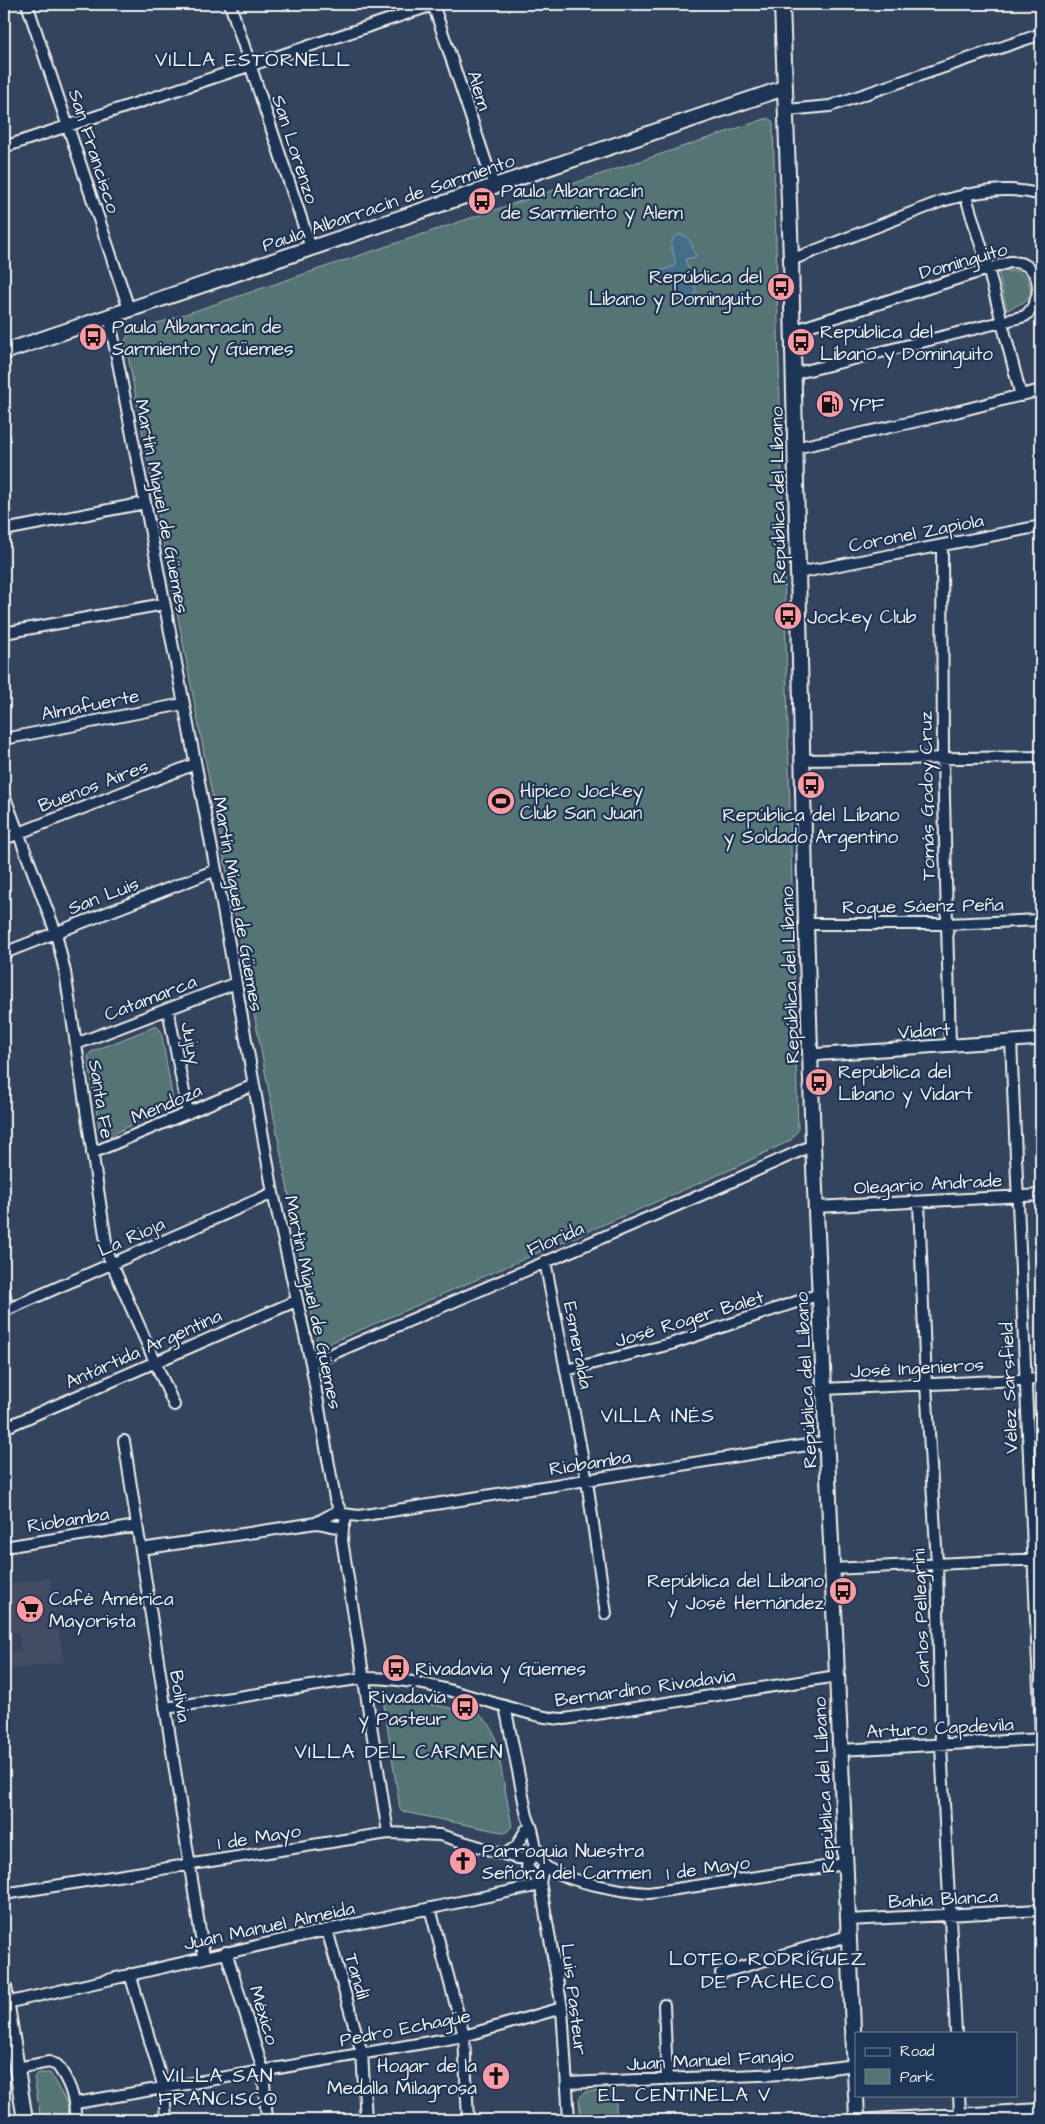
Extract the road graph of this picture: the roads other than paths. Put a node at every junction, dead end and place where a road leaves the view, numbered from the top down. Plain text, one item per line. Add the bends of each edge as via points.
1 (27, 4) edge
2 (230, 4) edge
3 (434, 4) edge
4 (782, 4) edge
5 (1041, 34) edge
6 (250, 65) junction
7 (784, 88) junction
8 (787, 110) junction
9 (68, 126) junction
10 (4, 147) edge
11 (494, 186) junction
12 (965, 194) junction
13 (1041, 195) edge
14 (311, 248) junction
15 (791, 260) junction
16 (988, 268) junction
17 (129, 310) junction
18 (109, 316) junction
19 (1001, 323) junction
20 (792, 331) junction
21 (4, 352) edge
22 (793, 374) junction
23 (1041, 390) edge
24 (1021, 396) junction
25 (795, 448) junction
26 (145, 503) junction
27 (1041, 526) edge
28 (4, 530) edge
29 (942, 546) junction
30 (798, 573) junction
31 (164, 604) junction
32 (4, 633) edge
33 (183, 704) junction
34 (4, 739) edge
35 (943, 757) junction
36 (1041, 757) edge
37 (802, 760) junction
38 (195, 764) junction
39 (4, 795) edge
40 (18, 833) junction
41 (4, 839) edge
42 (216, 870) junction
43 (1041, 920) edge
44 (806, 924) junction
45 (946, 924) junction
46 (56, 933) junction
47 (4, 953) edge
48 (236, 983) junction
49 (168, 1009) junction
50 (1041, 1039) edge
51 (1012, 1041) junction
52 (76, 1044) junction
53 (950, 1045) junction
54 (810, 1055) junction
55 (254, 1085) junction
56 (188, 1113) junction
57 (813, 1145) junction
58 (92, 1153) junction
59 (273, 1193) junction
60 (1041, 1195) edge
61 (1018, 1196) junction
62 (920, 1202) junction
63 (816, 1207) junction
64 (545, 1261) junction
65 (111, 1264) junction
66 (4, 1288) edge
67 (820, 1294) junction
68 (296, 1300) junction
69 (5, 1310) edge
70 (155, 1362) junction
71 (311, 1363) junction
72 (566, 1370) junction
73 (1041, 1379) edge
74 (1026, 1380) junction
75 (926, 1384) junction
76 (824, 1389) junction
77 (174, 1405) dead end
78 (4, 1428) edge
79 (124, 1441) dead end
80 (826, 1442) junction
81 (587, 1481) junction
82 (338, 1520) junction
83 (137, 1526) junction
84 (4, 1547) edge
85 (141, 1549) junction
86 (1037, 1559) edge
87 (937, 1563) junction
88 (832, 1569) junction
89 (606, 1614) dead end
90 (837, 1676) junction
91 (364, 1678) junction
92 (505, 1706) junction
93 (166, 1708) junction
94 (1041, 1734) edge
95 (1041, 1739) edge
96 (941, 1745) junction
97 (840, 1750) junction
98 (527, 1816) junction
99 (526, 1830) junction
100 (388, 1833) junction
101 (505, 1854) junction
102 (845, 1864) junction
103 (190, 1865) junction
104 (538, 1869) junction
105 (4, 1894) edge
106 (430, 1908) junction
107 (1041, 1910) edge
108 (950, 1915) junction
109 (848, 1920) junction
110 (327, 1930) junction
111 (848, 1936) junction
112 (226, 1952) junction
113 (204, 1957) junction
114 (721, 1973) dead end
115 (130, 1974) junction
116 (4, 1987) edge
117 (6, 2003) junction
118 (664, 2006) dead end
119 (562, 2008) junction
120 (956, 2032) edge
121 (464, 2036) junction
122 (362, 2053) junction
123 (855, 2066) joint
124 (17, 2068) junction
125 (263, 2070) junction
126 (668, 2079) junction
127 (567, 2083) junction
128 (164, 2088) junction
129 (856, 2096) edge
130 (959, 2096) edge
131 (76, 2103) junction
132 (1041, 2109) edge
133 (960, 2112) junction
134 (25, 2120) edge
135 (75, 2120) edge
136 (166, 2120) edge
137 (267, 2120) edge
138 (366, 2120) edge
139 (468, 2120) edge
140 (570, 2120) edge
141 (858, 2120) edge

1 - 9 street, San Francisco
2 - 6 street, San Lorenzo
3 - 6 street
3 - 11 street, Alem
4 - 7 main road, República del Líbano
5 - 8 street via 830,106
6 - 9 street
6 - 14 street, San Lorenzo
7 - 8 main road, República del Líbano
7 - 11 main road, Paula Albarracín de Sarmiento
8 - 15 main road, República del Líbano
9 - 10 street
9 - 17 street, San Francisco
11 - 14 main road, Paula Albarracín de Sarmiento
12 - 13 street via 1007,190
12 - 15 street
12 - 16 street
14 - 17 main road, Paula Albarracín de Sarmiento
15 - 20 main road, República del Líbano
16 - 19 street
16 - 19 street, Dominguito via 1020,262 1031,267 1038,276 1040,298 1031,312
16 - 20 street, Dominguito
17 - 18 main road, Paula Albarracín de Sarmiento
18 - 21 main road, Paula Albarracín de Sarmiento
18 - 26 street, Martín Miguel de Güemes
19 - 22 street, Dominguito
19 - 24 street
20 - 22 main road, República del Líbano
22 - 25 main road, República del Líbano
23 - 24 street
24 - 25 street
25 - 30 main road, República del Líbano
26 - 28 street
26 - 31 street, Martín Miguel de Güemes
27 - 29 street, Coronel Zapiola
29 - 30 street, Coronel Zapiola
29 - 35 street, Tomás Godoy Cruz
30 - 37 main road, República del Líbano
31 - 32 street
31 - 33 street, Martín Miguel de Güemes
33 - 34 street, Almafuerte
33 - 38 street, Martín Miguel de Güemes
35 - 36 street
35 - 37 street
35 - 45 street, Tomás Godoy Cruz
37 - 44 main road, República del Líbano
38 - 40 street, Buenos Aires
38 - 42 street, Martín Miguel de Güemes
39 - 40 street, Santa Fe
40 - 41 street, Buenos Aires
40 - 46 street, Santa Fe
42 - 46 street, San Luis
42 - 48 street, Martín Miguel de Güemes
43 - 45 street, Roque Sáenz Peña
44 - 45 street, Roque Sáenz Peña
44 - 54 main road, República del Líbano
45 - 53 street, Tomás Godoy Cruz
46 - 47 street, San Luis
46 - 52 street, Santa Fe
48 - 49 street, Catamarca
48 - 55 street, Martín Miguel de Güemes
49 - 52 street, Catamarca
49 - 56 street, Jujuy
50 - 51 street, Vidart
51 - 53 street, Vidart
51 - 61 street, Vélez Sarsfield
52 - 58 street, Santa Fe
53 - 54 street, Vidart
54 - 57 main road, República del Líbano
55 - 56 street, Mendoza
55 - 59 street, Martín Miguel de Güemes
56 - 58 street, Mendoza
57 - 63 main road, República del Líbano
57 - 64 street, Florida
58 - 65 street, Santa Fe
59 - 65 street, La Rioja
59 - 68 street, Martín Miguel de Güemes
60 - 61 street, Olegario Andrade
61 - 62 street, Olegario Andrade
61 - 74 street, Vélez Sarsfield
62 - 63 street, Olegario Andrade
62 - 75 street, Carlos Pellegrini
63 - 67 main road, República del Líbano
64 - 71 street, Florida
64 - 72 street, Esmeralda
65 - 69 street, La Rioja
65 - 70 street, Santa Fe
66 - 69 street
67 - 72 street, José Roger Balet via 671,1344
67 - 76 main road, República del Líbano
68 - 70 street, Antártida Argentina
68 - 71 street, Martín Miguel de Güemes
70 - 77 street, Santa Fe
70 - 78 street, Antártida Argentina
71 - 82 street, Martín Miguel de Güemes
72 - 81 street, Esmeralda
73 - 74 street, José Ingenieros
74 - 75 street, José Ingenieros
74 - 86 street, Vélez Sarsfield
75 - 76 street, José Ingenieros
75 - 87 street, Carlos Pellegrini
76 - 80 main road, República del Líbano
79 - 83 street, Bolivia
80 - 81 street, Riobamba
80 - 88 main road, República del Líbano
81 - 82 street, Riobamba
81 - 89 street, Esmeralda
82 - 85 street, Riobamba
82 - 91 street, Martín Miguel de Güemes
83 - 84 street, Riobamba
83 - 85 street, Bolivia
85 - 93 street, Bolivia
86 - 87 street
86 - 94 street, Vélez Sarsfield
87 - 88 street
87 - 96 street, Carlos Pellegrini
88 - 90 main road, República del Líbano
90 - 92 street, Bernardino Rivadavia via 570,1718 553,1719
90 - 97 main road, República del Líbano
91 - 92 street, Bernardino Rivadavia via 432,1685
91 - 93 street, Bernardino Rivadavia
91 - 100 street, Martín Miguel de Güemes
92 - 98 street, Luis Pasteur
93 - 103 street, Bolivia
95 - 96 street, Arturo Capdevila
96 - 97 street, Arturo Capdevila
96 - 108 street, Carlos Pellegrini
97 - 102 main road, República del Líbano
98 - 99 street, Luis Pasteur
98 - 104 street, Luis Pasteur
99 - 101 street via 516,1846
99 - 104 street, Luis Pasteur
100 - 101 street, 1 de Mayo via 440,1835
100 - 103 street, 1 de Mayo
101 - 104 street, 1 de Mayo
102 - 104 street, 1 de Mayo via 650,1893 617,1890
102 - 109 main road, República del Líbano
103 - 105 street, 1 de Mayo
103 - 113 street, Bolivia
104 - 106 street, Juan Manuel Almeida
104 - 119 street, Luis Pasteur
106 - 110 street, Juan Manuel Almeida
106 - 121 street
107 - 108 street, Bahia Blanca
108 - 109 street, Bahia Blanca
108 - 120 street, Carlos Pellegrini
109 - 111 main road, República del Líbano
110 - 112 street, Juan Manuel Almeida
110 - 122 street, Tandil
111 - 114 street
111 - 123 main road, República del Líbano
112 - 113 street, Juan Manuel Almeida
112 - 125 street, México
113 - 115 street, Juan Manuel Almeida
115 - 117 street, Juan Manuel Almeida
115 - 128 street
116 - 117 main road
117 - 124 main road
118 - 126 street
119 - 121 street, Pedro Echagüe
119 - 127 street, Luis Pasteur
121 - 122 street, Pedro Echagüe
121 - 139 street
122 - 125 street, Pedro Echagüe
122 - 138 street, Tandil
123 - 126 street, Juan Manuel Fangio via 782,2074
124 - 131 street via 48,2062 57,2065
124 - 134 main road
125 - 128 street, Pedro Echagüe
125 - 137 street, México
126 - 127 street, Juan Manuel Fangio
127 - 140 street, Luis Pasteur
128 - 131 street, Pedro Echagüe
128 - 136 street
129 - 141 main road, República del Líbano
130 - 133 street
131 - 135 street
132 - 133 street
133 - 141 street

